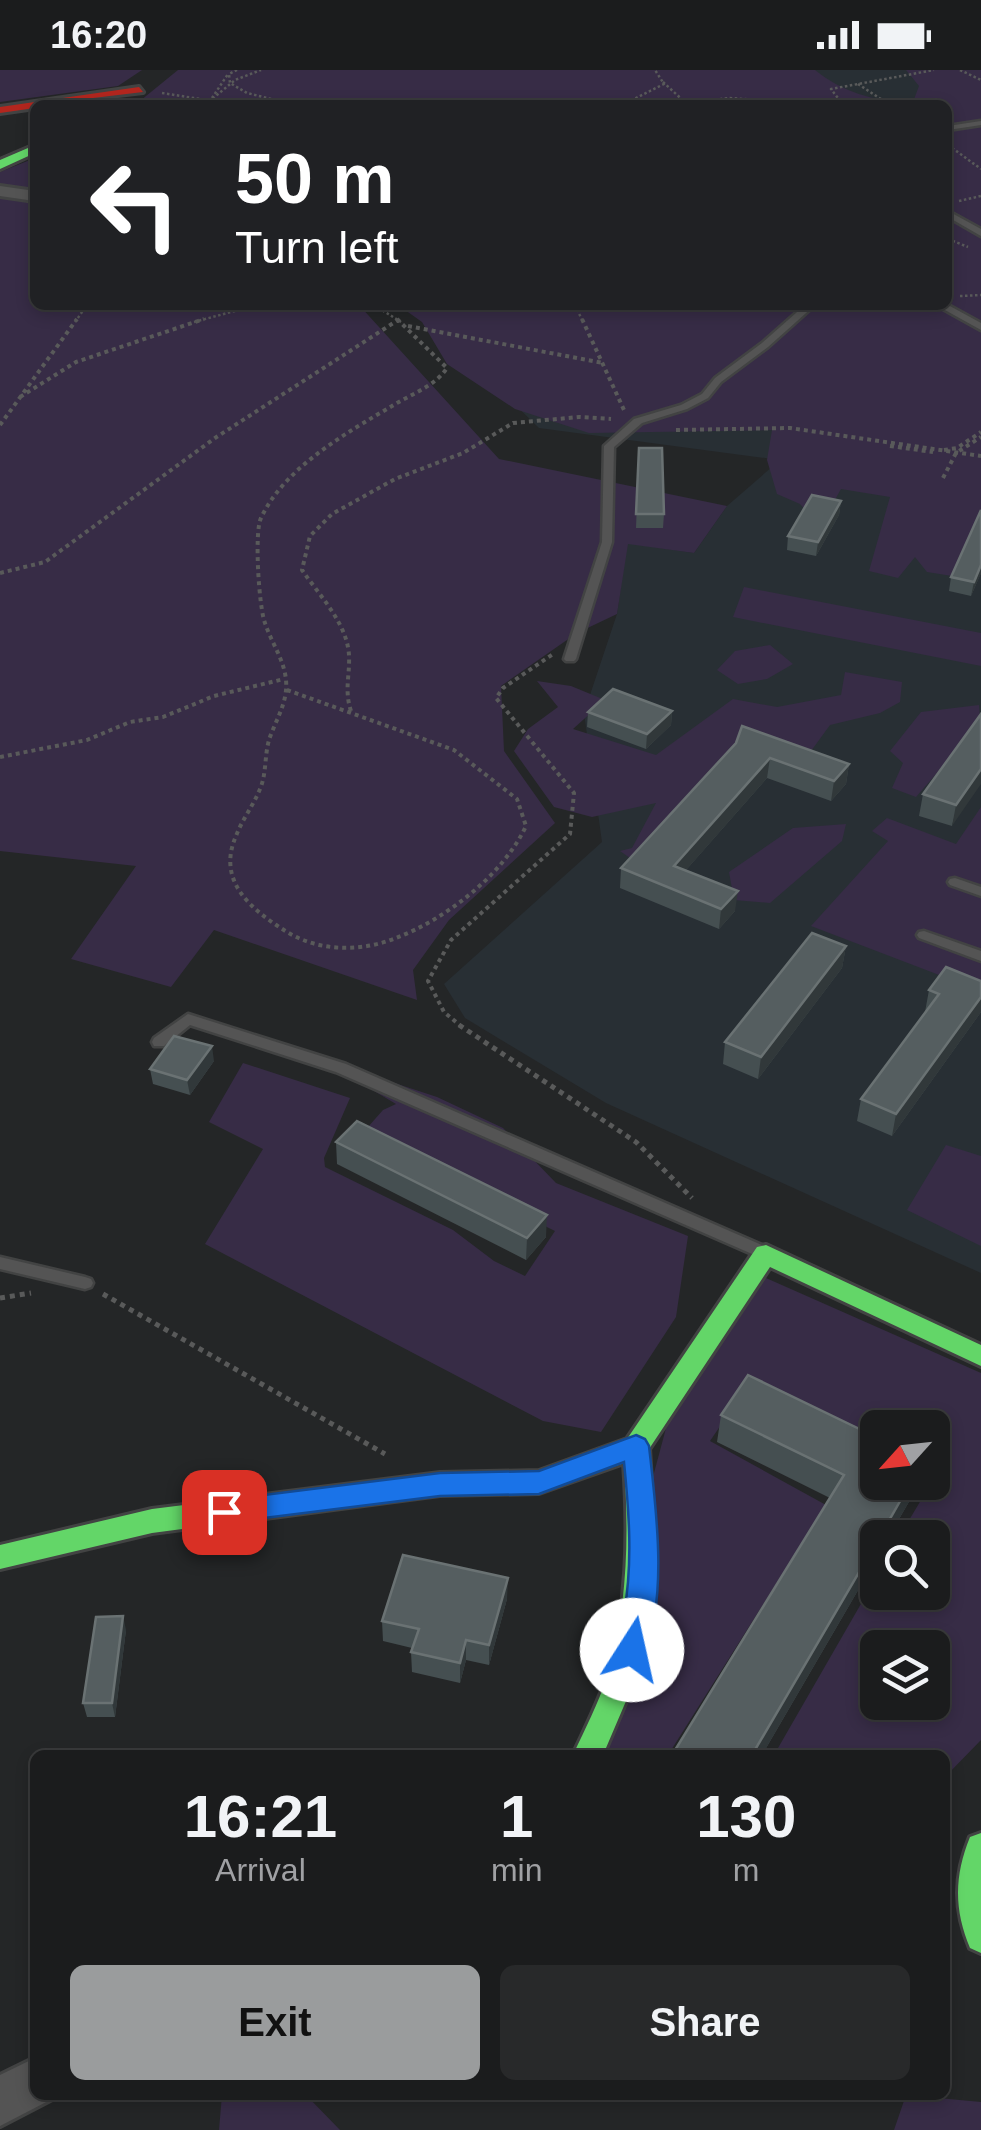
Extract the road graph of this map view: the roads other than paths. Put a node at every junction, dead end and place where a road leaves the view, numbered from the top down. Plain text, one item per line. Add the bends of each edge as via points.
1 (59, 100) edge
2 (125, 100) edge
3 (30, 105) edge
4 (0, 110) edge
5 (981, 123) edge
6 (952, 127) edge
7 (30, 150) edge
8 (0, 164) edge
9 (0, 190) edge
10 (30, 195) edge
11 (952, 211) edge
12 (981, 232) edge
13 (804, 310) edge
14 (950, 310) edge
15 (981, 327) edge
16 (570, 659) dead end
17 (954, 882) dead end
18 (981, 892) edge
19 (924, 935) dead end
20 (981, 956) edge
21 (158, 1042) dead end
22 (766, 1254) junction
23 (0, 1263) edge
24 (85, 1283) road end
25 (981, 1356) edge
26 (636, 1446) junction
27 (0, 1558) edge
28 (591, 1750) edge
29 (970, 1858) edge
30 (950, 1893) edge
31 (969, 1902) junction
32 (981, 1937) edge
33 (30, 2085) edge
34 (0, 2102) edge

1 - 2 street via 148,85
3 - 4 street
5 - 6 lane
7 - 8 street
9 - 10 street
11 - 12 lane
13 - 16 lane via 705,396 643,422 609,446 607,542
14 - 15 lane
17 - 18 lane
19 - 20 lane
21 - 22 lane via 188,1019 341,1068
22 - 25 street
22 - 26 street
23 - 24 lane
26 - 27 street via 539,1482 440,1484 152,1521
26 - 28 street via 642,1594 627,1678
29 - 31 street
30 - 31 lane
31 - 32 street
33 - 34 street

